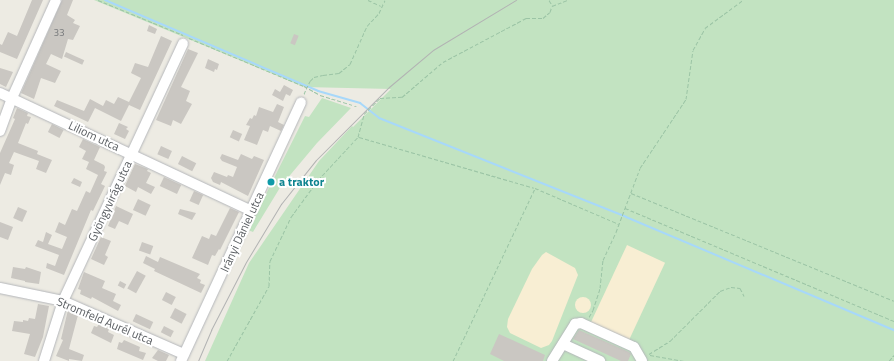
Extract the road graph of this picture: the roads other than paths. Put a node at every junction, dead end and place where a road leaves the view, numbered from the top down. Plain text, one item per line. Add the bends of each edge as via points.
1 (56, 0) edge
2 (183, 44) dead end
3 (0, 93) edge
4 (12, 98) junction
5 (301, 103) dead end
6 (0, 131) edge
7 (132, 154) junction
8 (252, 211) junction
9 (0, 288) edge
10 (63, 301) junction
11 (563, 344) junction
12 (182, 358) edge
13 (646, 358) edge
14 (44, 361) edge
15 (552, 361) edge
16 (600, 361) edge

1 - 4 street
2 - 7 street, Gyöngyvirág utca
3 - 4 street, Liliom utca
4 - 6 street
4 - 7 street, Liliom utca
5 - 8 street, Irányi Dániel utca
7 - 8 street, Liliom utca
7 - 10 street, Gyöngyvirág utca
8 - 12 street, Irányi Dániel utca
9 - 10 street, Stromfeld Aurél utca
10 - 12 street, Stromfeld Aurél utca
10 - 14 street, Gyöngyvirág utca
11 - 13 street via 575,324 581,323 634,346
11 - 15 street
11 - 16 street

